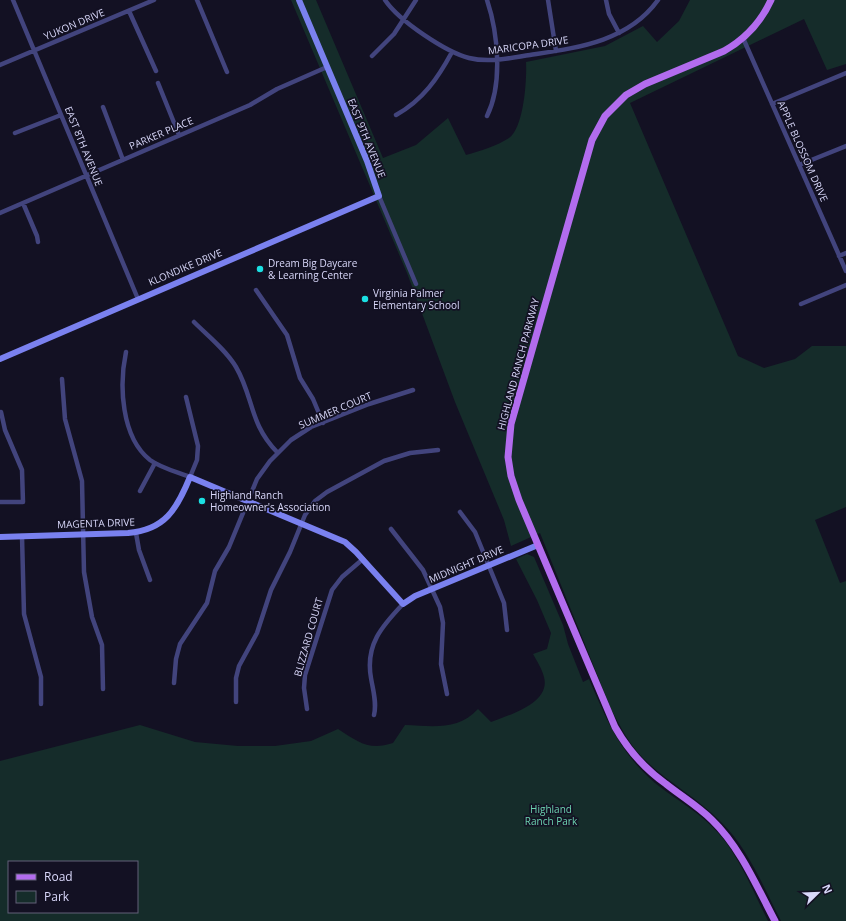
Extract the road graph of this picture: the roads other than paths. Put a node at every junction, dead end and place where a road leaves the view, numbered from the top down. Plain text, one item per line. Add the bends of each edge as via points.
1 (13, 0) edge
2 (154, 0) edge
3 (197, 0) edge
4 (299, 0) edge
5 (385, 0) edge
6 (416, 0) edge
7 (486, 0) edge
8 (548, 0) edge
9 (606, 0) edge
10 (658, 0) edge
11 (771, 0) edge
12 (129, 11) junction
13 (404, 20) junction
14 (619, 33) junction
15 (743, 38) junction
16 (34, 50) junction
17 (556, 51) junction
18 (452, 52) junction
19 (372, 56) dead end
20 (496, 60) junction
21 (0, 65) edge
22 (327, 67) junction
23 (156, 71) dead end
24 (227, 72) dead end
25 (846, 73) edge
26 (158, 83) dead end
27 (772, 104) junction
28 (103, 107) dead end
29 (61, 115) junction
30 (396, 115) dead end
31 (487, 116) dead end
32 (15, 133) dead end
33 (179, 135) junction
34 (846, 146) edge
35 (123, 160) junction
36 (799, 165) junction
37 (86, 176) junction
38 (379, 196) junction
39 (23, 203) junction
40 (0, 213) edge
41 (38, 242) dead end
42 (846, 253) edge
43 (839, 256) junction
44 (846, 271) edge
45 (416, 284) dead end
46 (846, 285) edge
47 (256, 290) dead end
48 (138, 298) junction
49 (801, 304) dead end
50 (194, 322) dead end
51 (126, 352) dead end
52 (0, 358) edge
53 (62, 379) dead end
54 (413, 390) dead end
55 (186, 398) dead end
56 (1, 412) dead end
57 (323, 422) junction
58 (438, 450) dead end
59 (277, 452) junction
60 (155, 463) junction
61 (190, 477) junction
62 (140, 491) dead end
63 (248, 501) junction
64 (0, 502) edge
65 (460, 512) dead end
66 (302, 523) junction
67 (391, 529) dead end
68 (136, 533) junction
69 (83, 534) junction
70 (22, 536) junction
71 (0, 537) edge
72 (538, 545) junction
73 (362, 559) junction
74 (489, 565) junction
75 (150, 580) dead end
76 (433, 588) junction
77 (403, 604) junction
78 (507, 630) dead end
79 (174, 683) dead end
80 (103, 689) dead end
81 (447, 694) dead end
82 (236, 702) dead end
83 (41, 704) dead end
84 (307, 709) dead end
85 (374, 715) dead end
86 (775, 921) edge

1 - 16 street, EAST 8TH AVENUE
2 - 12 street, YUKON DRIVE
3 - 24 street
4 - 22 street, EAST 9TH AVENUE
5 - 13 street, MARICOPA DRIVE
6 - 13 street
7 - 20 street via 493,27
8 - 17 street
9 - 14 street via 609,14
10 - 14 street, MARICOPA DRIVE
11 - 15 main road, HIGHLAND RANCH PARKWAY via 758,22
12 - 16 street, YUKON DRIVE
12 - 23 street
13 - 18 street, MARICOPA DRIVE
13 - 19 street via 387,43
14 - 17 street, MARICOPA DRIVE via 596,43
15 - 27 street, APPLE BLOSSOM DRIVE
15 - 72 main road, HIGHLAND RANCH PARKWAY via 724,51 645,84 626,96 606,116 592,140 509,432 508,457 511,476
16 - 21 street, YUKON DRIVE
16 - 29 street, EAST 8TH AVENUE
17 - 20 street, MARICOPA DRIVE
18 - 20 street, MARICOPA DRIVE via 475,59
18 - 30 street via 428,89 412,105
20 - 31 street via 496,91
22 - 33 street, PARKER PLACE via 277,89 250,105
22 - 38 street, EAST 9TH AVENUE
25 - 27 street
26 - 33 street
27 - 36 street, APPLE BLOSSOM DRIVE
28 - 35 street
29 - 32 street
29 - 37 street, EAST 8TH AVENUE
33 - 35 street, PARKER PLACE
34 - 36 street
35 - 37 street, PARKER PLACE
36 - 43 street, APPLE BLOSSOM DRIVE
37 - 39 street, PARKER PLACE
37 - 48 street, EAST 8TH AVENUE
38 - 45 street, EAST 9TH AVENUE
38 - 48 street, KLONDIKE DRIVE
39 - 40 street, PARKER PLACE
39 - 41 street
42 - 43 street
43 - 44 street, APPLE BLOSSOM DRIVE
46 - 49 street
47 - 57 street via 287,335 300,378
48 - 52 street, KLONDIKE DRIVE
50 - 59 street via 236,368 259,430
51 - 60 street via 122,386 126,419 141,450
53 - 69 street via 65,419 82,481
54 - 57 street, SUMMER COURT
55 - 61 street via 198,446 197,460
56 - 64 street via 5,430 22,470 23,502
57 - 59 street, SUMMER COURT via 301,433
58 - 66 street via 410,453 371,467 320,496
59 - 63 street, SUMMER COURT via 257,479
60 - 61 street
60 - 62 street
61 - 63 street
61 - 68 street, MAGENTA DRIVE via 172,513 155,526
63 - 66 street
63 - 79 street, SUMMER COURT via 229,548 215,571 207,603 180,644
65 - 74 street via 475,532
66 - 73 street via 341,540 352,547
66 - 82 street via 271,590 258,633 239,666
67 - 76 street via 423,570
68 - 69 street, MAGENTA DRIVE
68 - 75 street
69 - 70 street, MAGENTA DRIVE
69 - 80 street via 84,572 88,595 104,654
70 - 71 street, MAGENTA DRIVE
70 - 83 street via 24,614 41,677
72 - 74 street, MIDNIGHT DRIVE
72 - 86 main road, HIGHLAND RANCH PARKWAY via 620,736 645,767 718,826 736,850
73 - 77 street
73 - 84 street, BLIZZARD COURT via 340,580 329,598 305,675
74 - 76 street, MIDNIGHT DRIVE
74 - 78 street via 504,603
76 - 77 street, MIDNIGHT DRIVE
76 - 81 street via 442,615 441,664
77 - 85 street via 384,623 372,645 369,668 375,699

